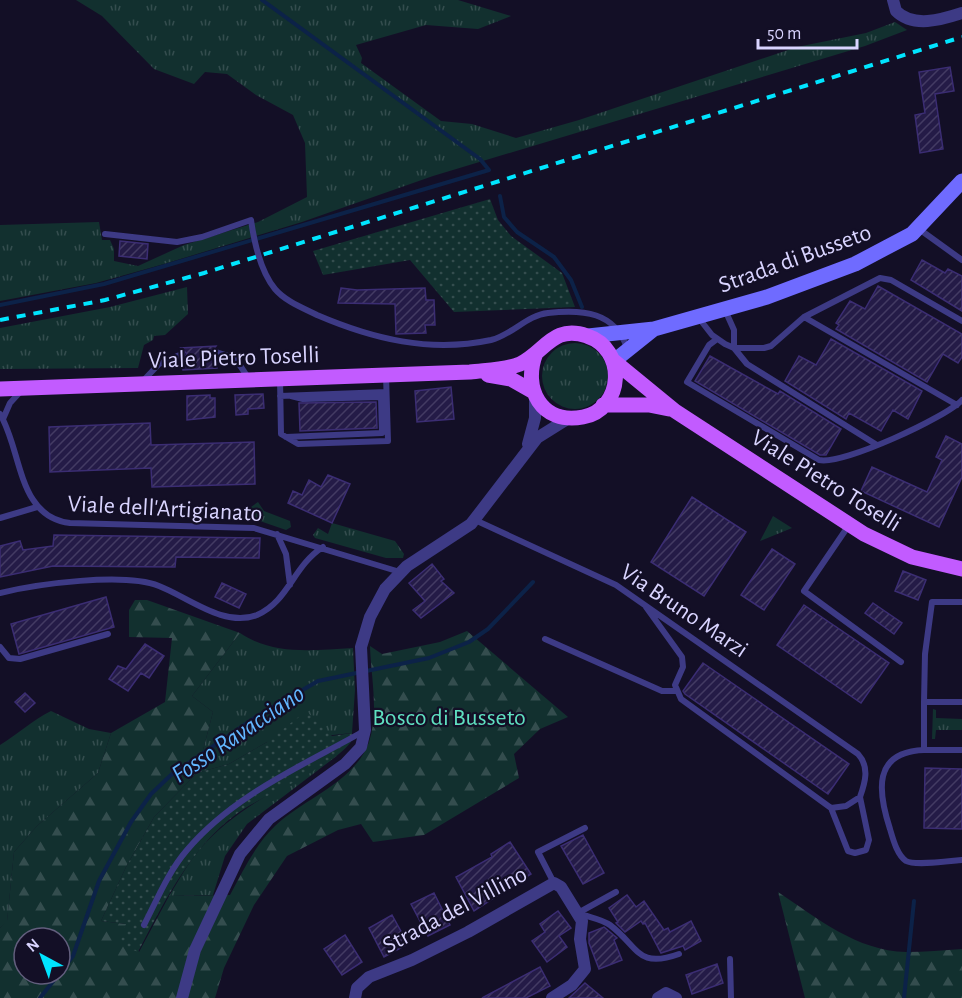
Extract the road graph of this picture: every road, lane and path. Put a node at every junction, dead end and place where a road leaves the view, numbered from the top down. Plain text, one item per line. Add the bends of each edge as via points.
1 (892, 0) edge
2 (962, 13) edge
3 (962, 181) edge
4 (919, 229) junction
5 (105, 234) dead end
6 (962, 260) edge
7 (725, 309) junction
8 (697, 317) junction
9 (804, 317) junction
10 (962, 321) edge
11 (654, 329) junction
12 (620, 331) junction
13 (588, 336) junction
14 (717, 339) junction
15 (734, 348) junction
16 (627, 349) junction
17 (216, 352) dead end
18 (536, 353) junction
19 (182, 354) dead end
20 (614, 361) junction
21 (470, 372) junction
22 (386, 375) junction
23 (280, 379) junction
24 (249, 380) junction
25 (141, 383) junction
26 (25, 387) junction
27 (0, 389) edge
28 (386, 392) junction
29 (534, 394) junction
30 (280, 396) junction
31 (291, 396) junction
32 (962, 400) edge
33 (603, 405) junction
34 (957, 405) junction
35 (675, 411) junction
36 (1, 418) edge
37 (569, 418) junction
38 (284, 435) junction
39 (877, 445) junction
40 (526, 450) junction
41 (37, 507) junction
42 (0, 518) edge
43 (475, 520) junction
44 (849, 525) junction
45 (276, 534) junction
46 (322, 547) junction
47 (962, 569) edge
48 (399, 573) junction
49 (290, 586) junction
50 (0, 593) edge
51 (642, 601) junction
52 (962, 602) edge
53 (108, 634) dead end
54 (545, 639) dead end
55 (0, 647) edge
56 (901, 662) dead end
57 (676, 691) junction
58 (924, 702) junction
59 (962, 702) edge
60 (365, 730) junction
61 (924, 750) junction
62 (962, 750) edge
63 (860, 797) junction
64 (831, 808) junction
65 (585, 828) dead end
66 (962, 860) edge
67 (557, 885) junction
68 (616, 892) dead end
69 (578, 913) junction
70 (144, 925) dead end
71 (679, 954) dead end
72 (730, 959) dead end
73 (182, 998) edge
74 (355, 998) edge
75 (552, 998) edge
76 (658, 998) edge
77 (676, 998) edge
78 (731, 998) edge

1 - 2 street via 896,11 910,20
3 - 4 street, Strada di Busseto
4 - 6 lane
4 - 7 street, Strada di Busseto via 886,250 838,271
5 - 12 lane via 177,242 251,220 266,275 280,294 357,331 409,344 489,340 549,312 591,314 609,320
7 - 8 street, Strada di Busseto
7 - 15 lane via 734,330
8 - 11 street, Strada di Busseto
8 - 14 lane
9 - 10 lane via 880,278 900,285
9 - 15 lane via 771,346
9 - 34 lane
11 - 12 street, Strada di Busseto
11 - 16 street, Strada di Busseto
12 - 13 street, Strada di Busseto
12 - 16 lane
13 - 18 main road, Viale Pietro Toselli via 554,337
13 - 20 main road, Viale Pietro Toselli via 602,344
14 - 15 lane
14 - 39 lane via 709,345 687,382 819,460 840,459
15 - 39 lane via 754,370
16 - 20 street, Strada di Busseto
17 - 24 lane via 235,358
18 - 21 main road, Viale Pietro Toselli via 510,367
18 - 29 main road via 530,372
19 - 25 lane via 159,364
20 - 33 main road via 615,383
20 - 35 main road, Viale Pietro Toselli
21 - 22 main road, Viale Pietro Toselli
21 - 29 main road, Viale Pietro Toselli via 512,379
22 - 23 main road, Viale Pietro Toselli
22 - 28 lane
23 - 24 main road, Viale Pietro Toselli
23 - 30 lane
24 - 25 main road, Viale Pietro Toselli
25 - 26 main road, Viale Pietro Toselli
26 - 27 main road, Viale Pietro Toselli
26 - 36 lane
28 - 31 lane
28 - 38 lane via 388,441 298,444
29 - 37 main road, Viale Pietro Toselli via 551,413
29 - 40 street via 534,424
30 - 31 lane
30 - 38 lane
31 - 38 lane via 381,397 382,434
32 - 34 lane
33 - 35 main road, Viale Pietro Toselli via 650,405
33 - 37 main road, Viale Pietro Toselli via 585,417
34 - 39 lane
35 - 44 main road, Viale Pietro Toselli
36 - 41 lane
37 - 40 street via 547,430
40 - 43 street
41 - 42 lane, Viale dell'Artigianato
41 - 45 lane, Viale dell'Artigianato via 55,520 70,523 234,526
43 - 48 street
43 - 51 lane, Via Bruno Marzi via 602,578
44 - 47 main road, Viale Pietro Toselli via 903,554
44 - 56 lane via 804,591
45 - 46 lane, Viale dell'Artigianato
45 - 49 lane via 286,554
46 - 48 lane, Viale dell'Artigianato
46 - 49 lane via 304,561
48 - 60 street via 374,608 363,637
49 - 50 lane via 264,611 236,619 147,582 57,582
51 - 57 lane via 682,657
51 - 63 lane, Via Bruno Marzi via 858,754 866,773
52 - 58 lane via 932,602
53 - 55 lane via 20,659 9,658
54 - 57 lane via 662,691
57 - 64 lane via 684,703
58 - 59 lane
58 - 61 lane
60 - 70 lane via 267,784 221,818 186,851
60 - 73 street via 361,747 350,760 282,808 248,840 195,950
61 - 62 lane
61 - 66 lane via 901,754 890,762 884,774 880,797 893,839 902,857 910,863
63 - 64 lane via 846,806
63 - 64 lane via 869,840 869,847 863,852 846,849
65 - 67 lane via 538,852
67 - 69 street, Strada del Villino
67 - 74 street, Strada del Villino via 369,977 357,988
68 - 69 lane
69 - 71 lane via 609,924 649,959 658,961
69 - 75 street, Strada del Villino via 583,924 580,939 585,969 572,985
72 - 78 lane
76 - 77 street via 666,993

